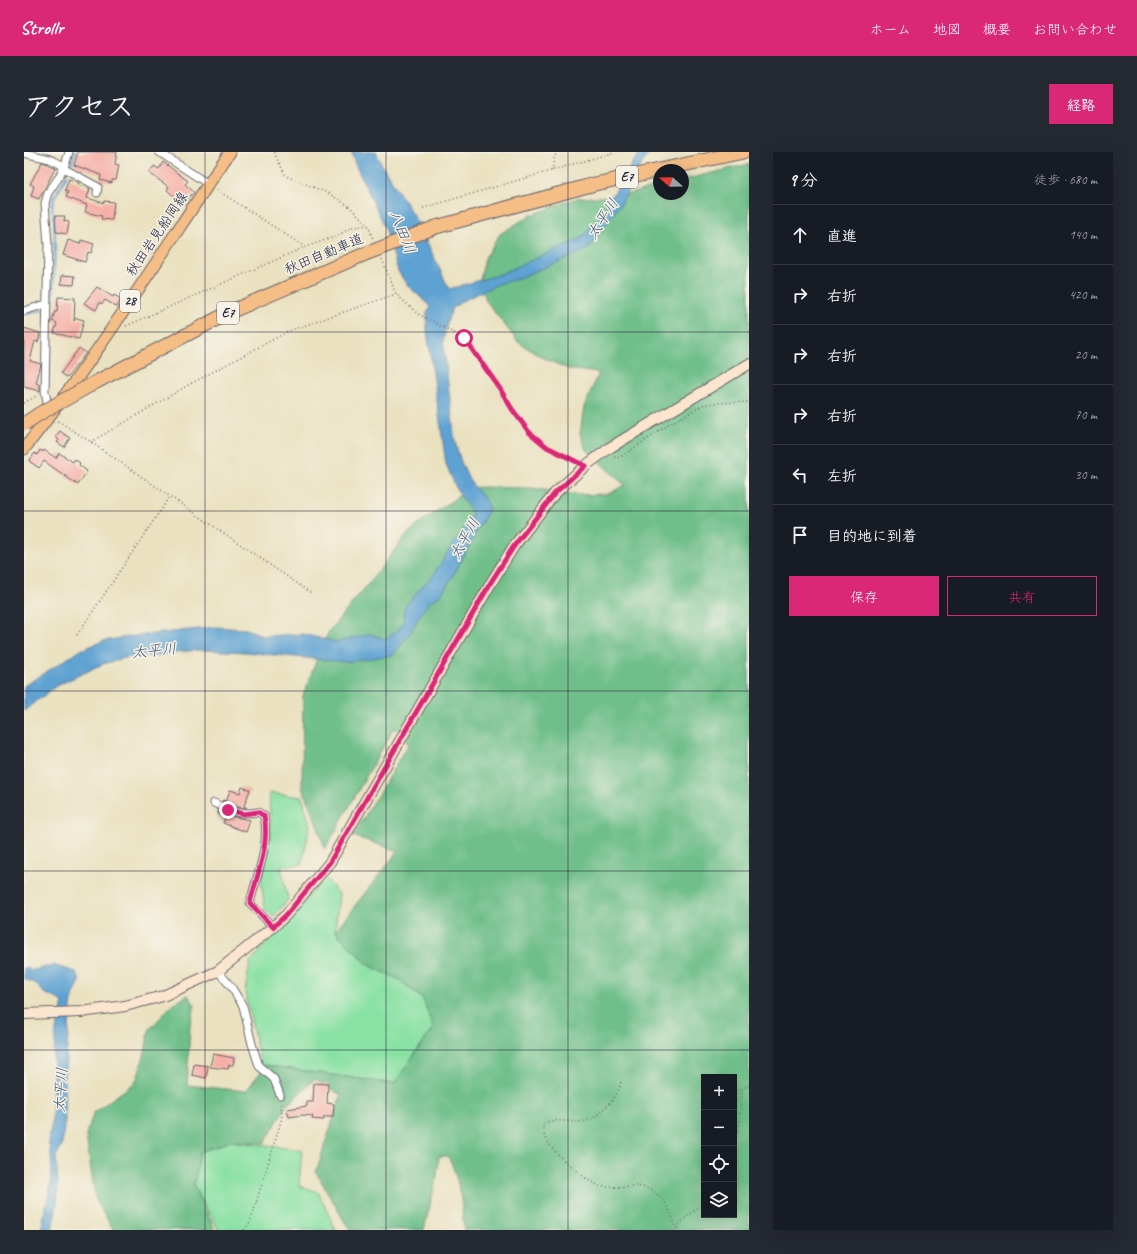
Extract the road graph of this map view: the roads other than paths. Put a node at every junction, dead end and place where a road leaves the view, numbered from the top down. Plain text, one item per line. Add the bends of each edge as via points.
1 (69, 152) edge
2 (159, 152) edge
3 (230, 152) edge
4 (743, 152) edge
5 (24, 153) edge
6 (64, 167) junction
7 (208, 184) junction
8 (97, 193) dead end
9 (46, 304) junction
10 (24, 311) edge
11 (749, 364) edge
12 (50, 416) junction
13 (24, 424) edge
14 (24, 448) edge
15 (214, 803) dead end
16 (273, 927) junction
17 (218, 971) junction
18 (24, 1014) edge
19 (280, 1095) road end

1 - 6 street
2 - 7 street
3 - 7 main road, 秋田岩見船岡線 / 28
4 - 13 highway, 秋田自動車道 / E7, bridge via 595,184 436,227 365,254 232,311 96,382
5 - 6 street via 50,159
6 - 8 street via 98,187
6 - 9 street via 48,193 45,203 48,245
7 - 12 main road, 秋田岩見船岡線 / 28
9 - 10 street
9 - 12 street via 45,391
11 - 16 street via 607,450 555,493 514,546 491,582 330,862
12 - 14 main road, 秋田岩見船岡線 / 28
15 - 16 street via 228,810 244,814 258,812 264,816 264,851 250,903
16 - 17 street
17 - 18 street via 163,996 125,1006 81,1012
17 - 19 street via 243,1006 258,1066 274,1079

